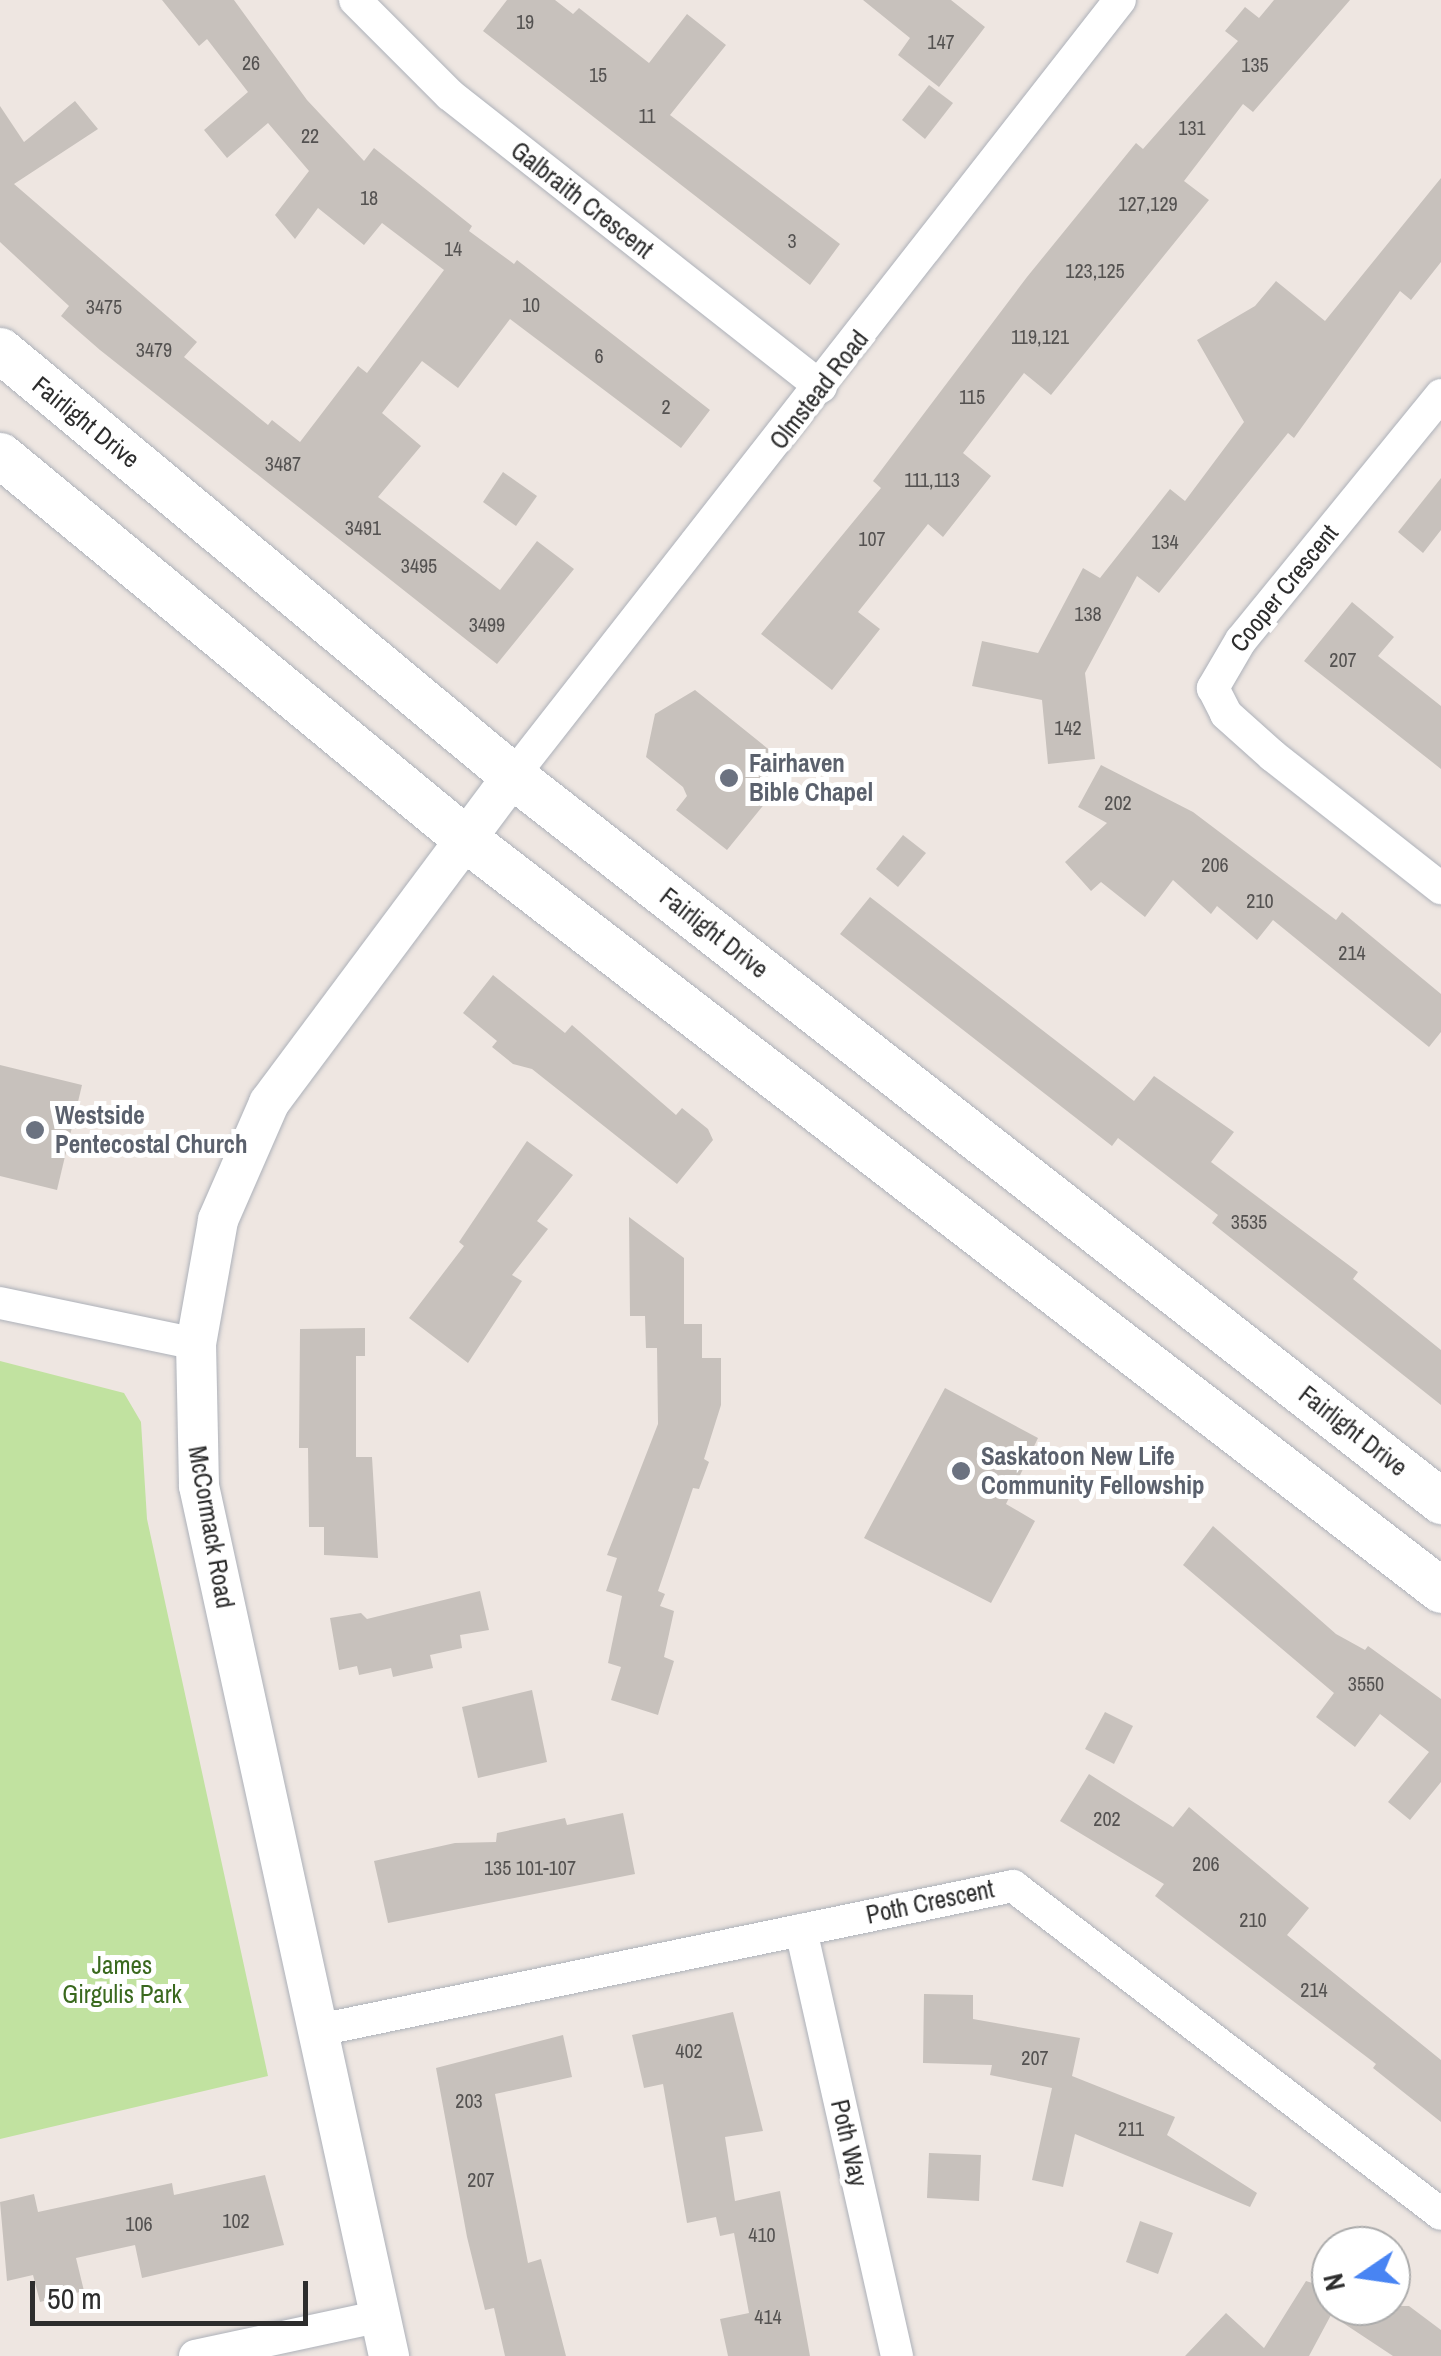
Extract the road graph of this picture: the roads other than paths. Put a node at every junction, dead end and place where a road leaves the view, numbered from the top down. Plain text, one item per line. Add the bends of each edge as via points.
1 (355, 0) edge
2 (1111, 3) edge
3 (0, 350) edge
4 (821, 387) junction
5 (1441, 395) edge
6 (0, 455) edge
7 (514, 776) junction
8 (466, 840) junction
9 (1441, 888) edge
10 (0, 1303) edge
11 (196, 1344) junction
12 (1441, 1500) edge
13 (1441, 1590) edge
14 (801, 1930) junction
15 (319, 2030) junction
16 (1441, 2214) edge
17 (381, 2316) junction
18 (196, 2356) edge
19 (390, 2356) edge
20 (897, 2356) edge

1 - 4 street, Galbraith Crescent via 450,95
2 - 4 street, Olmstead Road
3 - 7 main road, Fairlight Drive
4 - 7 street, Olmstead Road
5 - 9 street, Cooper Crescent via 1241,640 1213,688 1226,714 1262,746
6 - 8 main road
7 - 8 street, McCormack Road
7 - 12 main road, Fairlight Drive
8 - 11 street, McCormack Road via 268,1103 218,1220
8 - 13 main road
10 - 11 street
11 - 15 street, McCormack Road via 199,1486
14 - 15 street, Poth Crescent
14 - 16 street, Poth Crescent via 1013,1886
14 - 20 street, Poth Way
15 - 17 street, McCormack Road
17 - 18 street
17 - 19 street, McCormack Road

